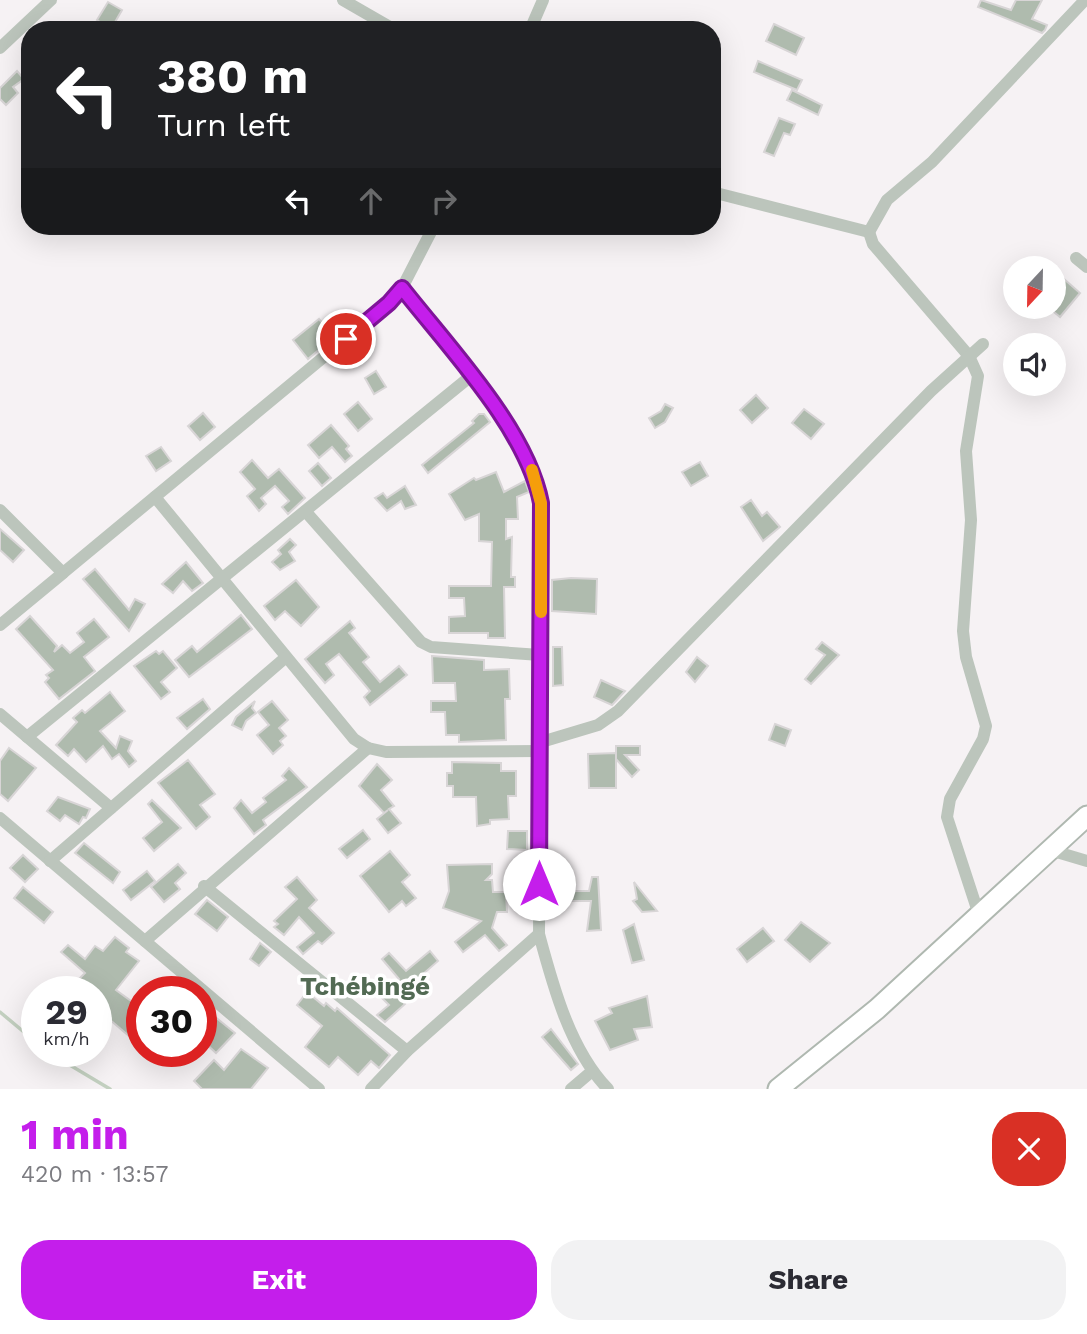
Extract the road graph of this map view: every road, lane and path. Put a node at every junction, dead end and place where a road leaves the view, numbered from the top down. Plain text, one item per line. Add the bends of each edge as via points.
1 (51, 0) edge
2 (343, 0) edge
3 (543, 0) edge
4 (1085, 0) edge
5 (29, 21) edge
6 (379, 21) edge
7 (534, 21) edge
8 (21, 28) edge
9 (0, 48) edge
10 (721, 194) edge
11 (869, 232) junction
12 (429, 235) edge
13 (1076, 258) dead end
14 (1087, 267) edge
15 (402, 288) junction
16 (983, 344) dead end
17 (969, 356) junction
18 (471, 376) junction
19 (155, 497) junction
20 (0, 510) edge
21 (306, 512) junction
22 (63, 573) junction
23 (225, 579) junction
24 (0, 625) edge
25 (540, 655) junction
26 (285, 658) junction
27 (0, 715) edge
28 (27, 737) junction
29 (538, 747) junction
30 (368, 748) junction
31 (111, 808) junction
32 (1087, 816) edge
33 (0, 818) edge
34 (1050, 850) junction
35 (50, 861) junction
36 (1087, 861) edge
37 (204, 886) junction
38 (979, 915) junction
39 (539, 934) junction
40 (145, 940) junction
41 (407, 1051) junction
42 (591, 1072) junction
43 (319, 1089) edge
44 (371, 1089) edge
45 (571, 1089) edge
46 (608, 1089) edge
47 (778, 1089) edge

1 - 5 street
2 - 6 street
3 - 7 street
4 - 11 street via 932,162 887,200
8 - 9 street
10 - 11 street
11 - 17 street via 873,244
12 - 15 street
13 - 14 street
15 - 18 street
15 - 19 street
16 - 17 street
17 - 29 street via 618,711 598,725
17 - 38 street via 978,376 965,451 971,520 963,631 986,726 950,799 947,817
18 - 21 street
18 - 25 street via 524,452 537,482 541,503
19 - 22 street
19 - 23 street
20 - 22 street
21 - 23 street
21 - 25 street via 421,642
22 - 24 street
23 - 26 street
23 - 28 street
25 - 29 street
26 - 30 street via 354,739
26 - 31 street
27 - 28 street
28 - 31 street
29 - 30 street via 386,752
29 - 39 street
30 - 37 street
31 - 35 street
32 - 34 highway
33 - 35 street
34 - 36 street
34 - 38 highway
35 - 40 street
37 - 40 street
37 - 41 street
38 - 47 highway via 877,1009
39 - 41 street
39 - 42 street via 557,995
40 - 43 street
41 - 44 street
42 - 45 street
42 - 46 street

